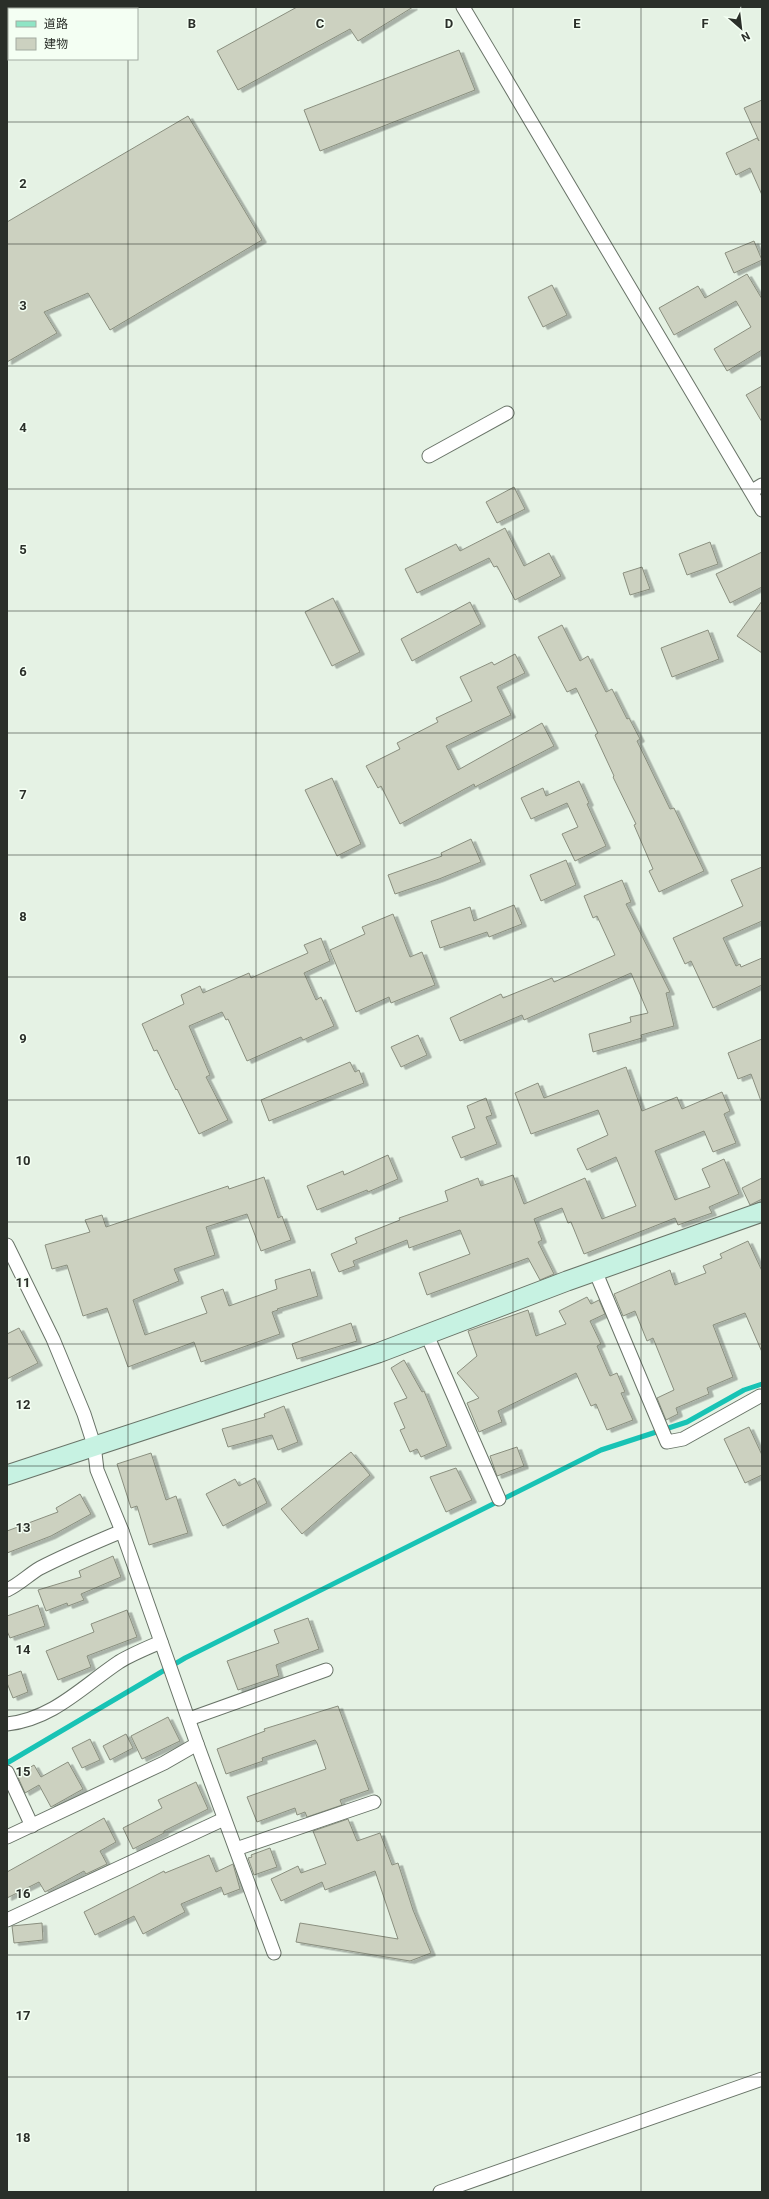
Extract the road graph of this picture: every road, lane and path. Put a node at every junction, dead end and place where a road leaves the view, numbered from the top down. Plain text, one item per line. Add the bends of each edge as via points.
1 (463, 7) edge
2 (507, 413) dead end
3 (429, 456) dead end
4 (757, 488) edge
5 (762, 510) edge
6 (762, 1212) edge
7 (7, 1245) edge
8 (596, 1273) junction
9 (427, 1334) junction
10 (760, 1396) dead end
11 (94, 1445) junction
12 (7, 1475) edge
13 (499, 1499) dead end
14 (122, 1531) junction
15 (7, 1590) edge
16 (161, 1642) junction
17 (326, 1670) dead end
18 (189, 1719) junction
19 (7, 1724) edge
20 (197, 1744) junction
21 (7, 1772) edge
22 (374, 1802) dead end
23 (224, 1819) junction
24 (32, 1826) junction
25 (7, 1836) edge
26 (236, 1849) junction
27 (7, 1920) edge
28 (274, 1953) dead end
29 (762, 2079) edge
30 (440, 2192) edge

1 - 4 street
2 - 3 street
4 - 5 street
6 - 8 street
7 - 11 street via 53,1339
8 - 9 street via 567,1281
8 - 10 street via 667,1442 683,1438
9 - 11 street
9 - 13 street
11 - 12 street
11 - 14 street via 97,1470
14 - 15 street via 67,1554
14 - 16 street
16 - 18 street
16 - 19 street via 120,1661 64,1703 40,1716
17 - 18 street
18 - 20 street
20 - 23 street
20 - 24 street via 164,1763
21 - 24 street
22 - 26 street
23 - 26 street
23 - 27 street
24 - 25 street
26 - 28 street
29 - 30 street

